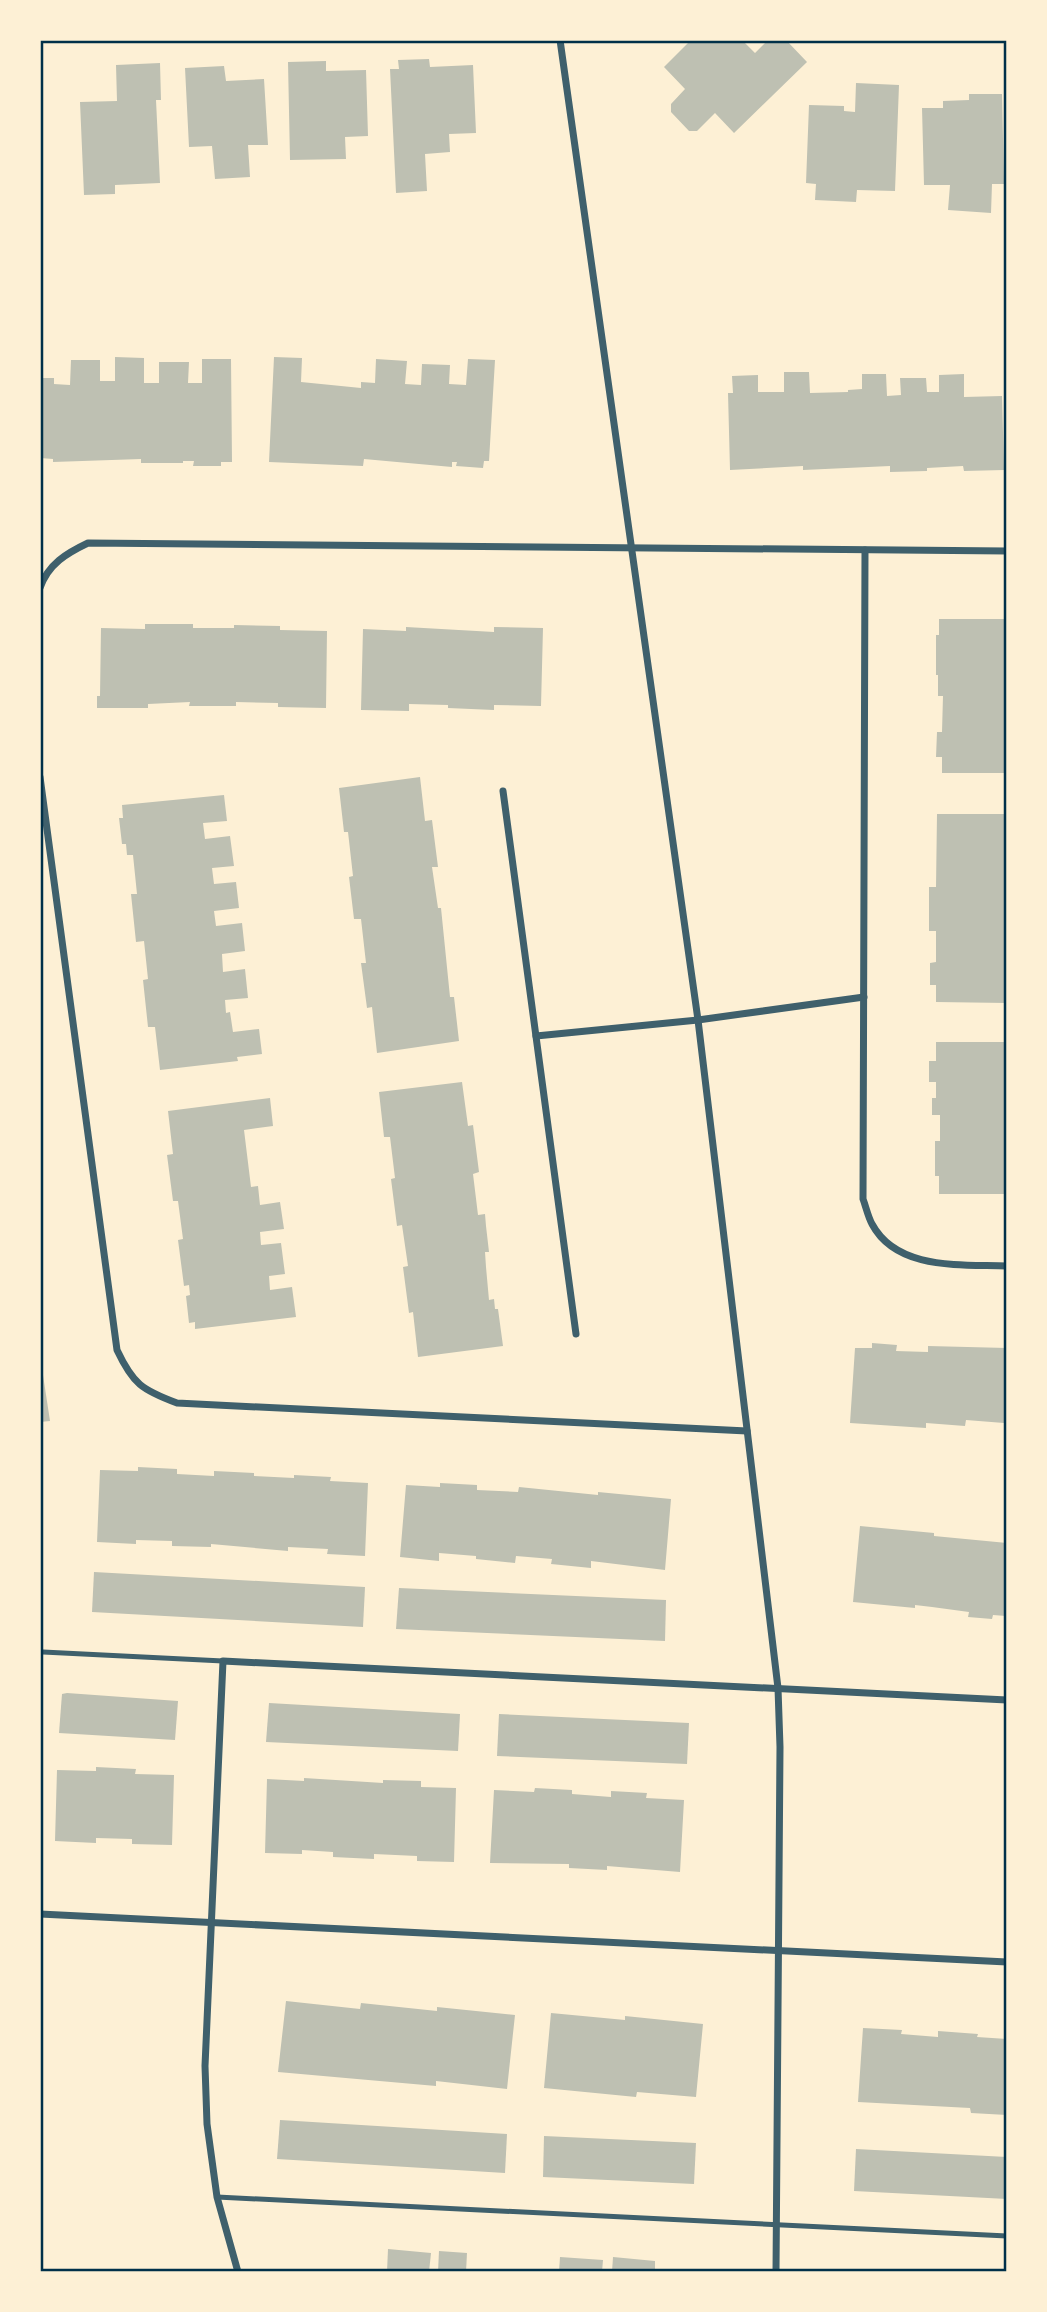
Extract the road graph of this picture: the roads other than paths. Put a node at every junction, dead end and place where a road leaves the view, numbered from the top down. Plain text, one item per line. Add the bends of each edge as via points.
1 (560, 40) edge
2 (631, 548) junction
3 (865, 550) junction
4 (1007, 551) edge
5 (40, 588) edge
6 (40, 777) edge
7 (503, 791) dead end
8 (864, 997) junction
9 (698, 1020) junction
10 (536, 1036) junction
11 (1007, 1266) edge
12 (576, 1334) dead end
13 (747, 1431) junction
14 (43, 1652) dead end
15 (223, 1661) junction
16 (778, 1688) junction
17 (1007, 1700) edge
18 (40, 1914) edge
19 (212, 1923) junction
20 (778, 1950) junction
21 (1007, 1962) edge
22 (217, 2197) junction
23 (776, 2225) junction
24 (1007, 2236) edge
25 (238, 2272) edge
26 (776, 2272) edge

1 - 2 street
2 - 3 street
2 - 5 street via 88,544 64,555
2 - 9 street
3 - 4 street
3 - 8 street
6 - 13 street via 117,1350 128,1374 148,1392 177,1403
7 - 10 street
8 - 9 street
8 - 11 street via 863,1199 873,1226 894,1248 918,1259
9 - 10 street
9 - 13 street
10 - 12 street
13 - 16 street
14 - 15 lane
15 - 16 street
15 - 19 street
16 - 17 street
16 - 20 street
18 - 19 street
19 - 20 street
19 - 22 street via 205,2066
20 - 21 street
20 - 23 street
22 - 23 lane
22 - 25 street
23 - 24 lane
23 - 26 street

